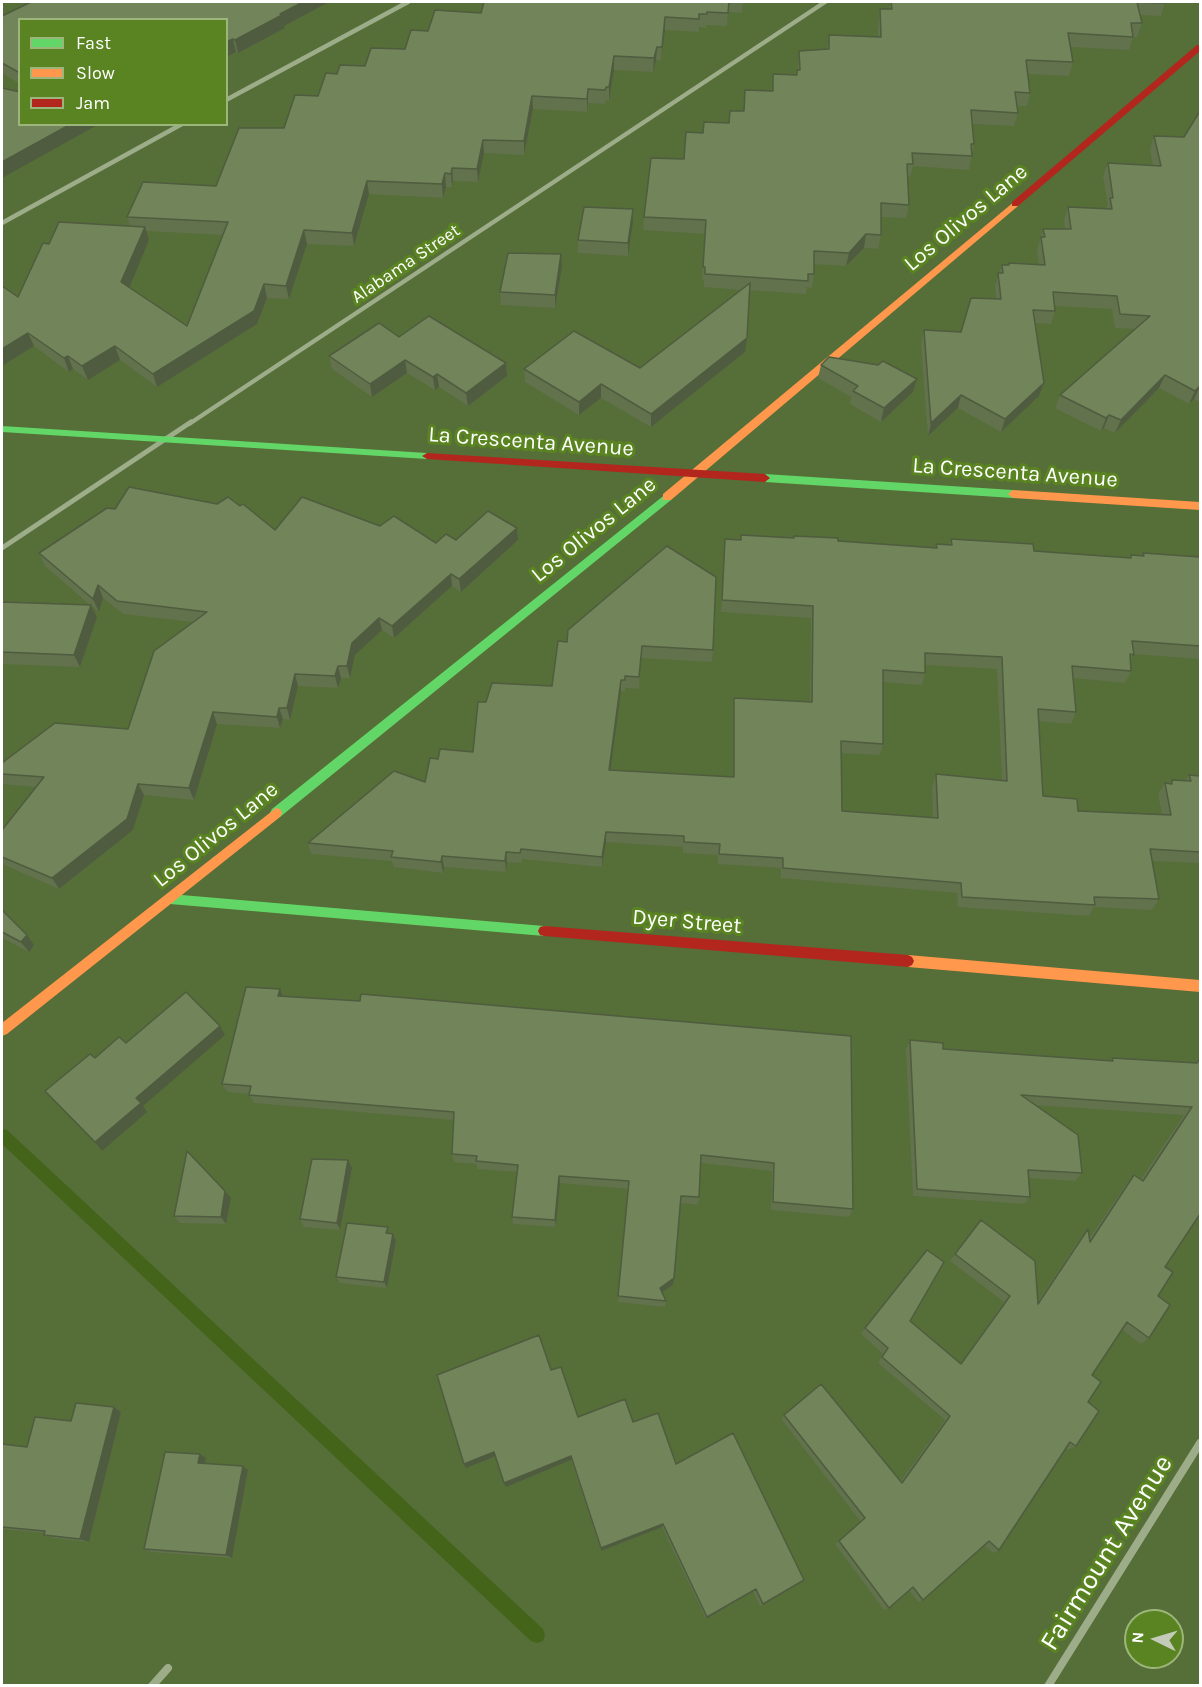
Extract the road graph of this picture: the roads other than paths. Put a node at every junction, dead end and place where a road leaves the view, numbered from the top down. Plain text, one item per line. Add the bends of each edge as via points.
1 (408, 2) edge
2 (825, 2) edge
3 (1200, 47) edge
4 (228, 99) edge
5 (178, 126) edge
6 (2, 223) edge
7 (2, 429) edge
8 (167, 440) junction
9 (695, 474) junction
10 (1200, 506) edge
11 (2, 548) edge
12 (170, 899) junction
13 (1200, 986) edge
14 (2, 1030) edge
15 (1200, 1443) edge
16 (168, 1668) dead end
17 (152, 1686) edge
18 (1048, 1686) edge

1 - 4 street
2 - 8 street, Alabama Street
3 - 9 street, Los Olivos Lane
5 - 6 street
7 - 8 street, La Crescenta Avenue
8 - 9 street, La Crescenta Avenue
8 - 11 street, Alabama Street
9 - 10 street, La Crescenta Avenue
9 - 12 street, Los Olivos Lane
12 - 13 street, Dyer Street
12 - 14 street, Los Olivos Lane
15 - 18 street, Fairmount Avenue
16 - 17 street

